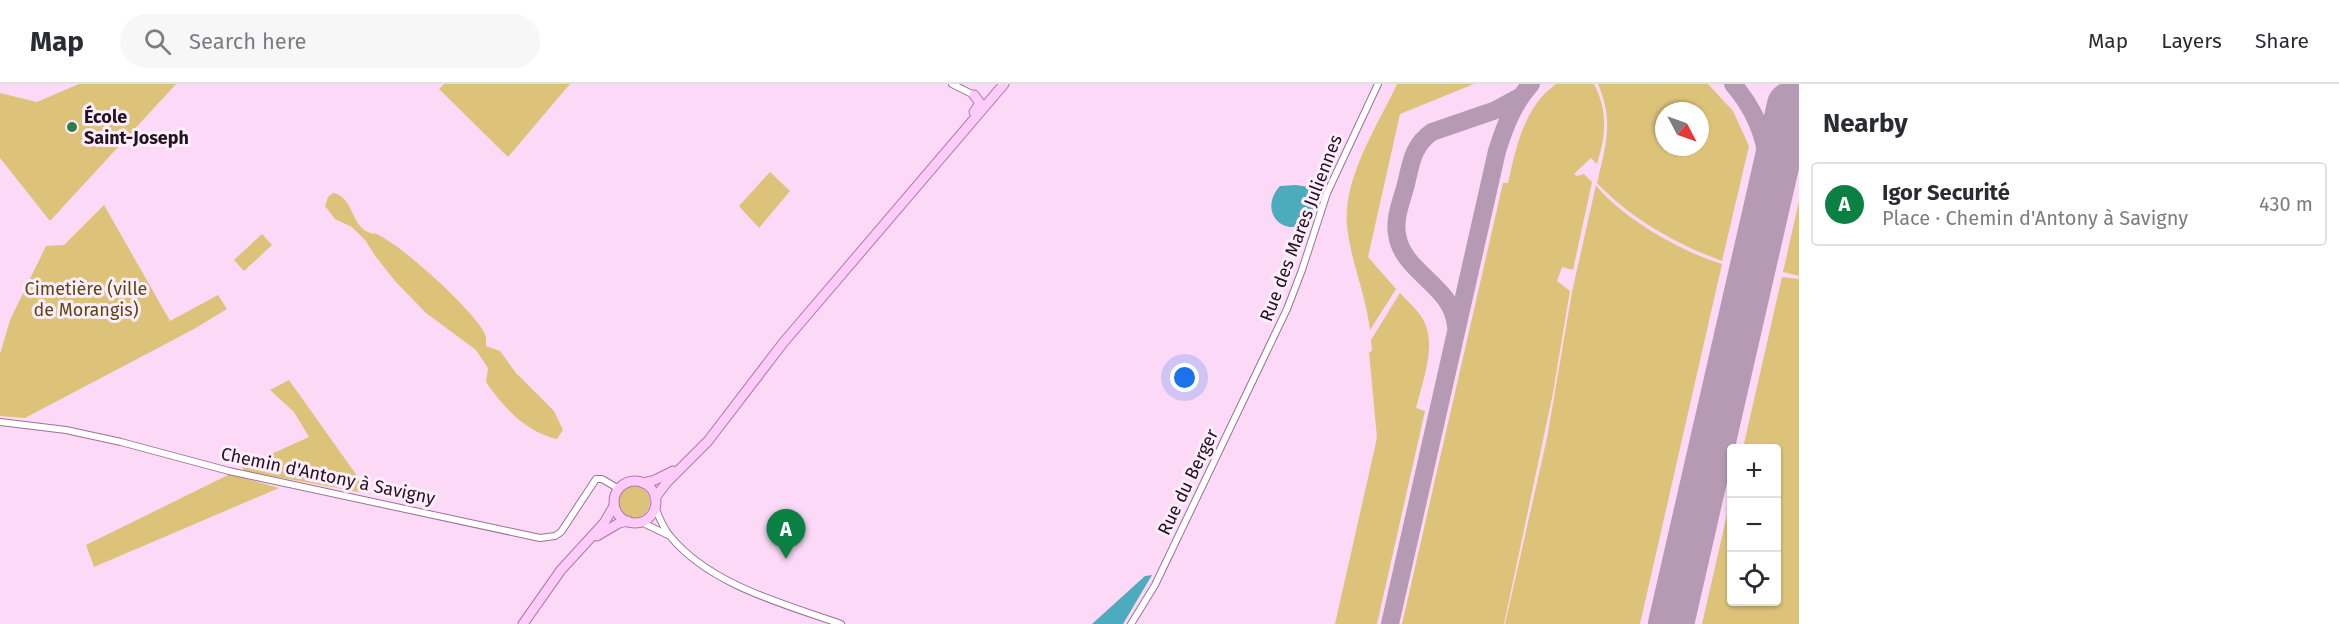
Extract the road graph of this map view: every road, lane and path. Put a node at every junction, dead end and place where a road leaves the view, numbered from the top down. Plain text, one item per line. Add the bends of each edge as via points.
1 (952, 84) edge
2 (998, 84) edge
3 (1004, 84) edge
4 (1378, 84) edge
5 (974, 95) junction
6 (956, 140) junction
7 (1267, 351) joint
8 (0, 422) edge
9 (692, 458) junction
10 (644, 483) junction
11 (619, 489) junction
12 (655, 503) junction
13 (614, 506) junction
14 (628, 521) junction
15 (641, 522) junction
16 (669, 535) junction
17 (577, 553) junction
18 (523, 624) edge
19 (841, 624) edge
20 (1131, 624) edge

1 - 5 street
2 - 5 main road via 988,94
3 - 6 main road
4 - 7 street, Rue des Mares Juliennes via 1327,193 1302,270
5 - 6 main road via 981,103 958,131
6 - 9 main road via 783,343
7 - 20 street, Rue du Berger via 1155,585
8 - 11 street, Chemin d'Antony à Savigny via 77,432 229,471 540,538 561,532 596,479
9 - 10 main road via 665,476
9 - 12 main road via 667,482
10 - 11 main road via 629,482
10 - 12 main road via 652,490
11 - 13 main road
12 - 15 main road via 650,516
12 - 16 street
13 - 14 main road
13 - 17 main road
14 - 15 main road
14 - 17 main road via 609,529
15 - 16 street
16 - 19 street via 708,568 742,588
17 - 18 main road

